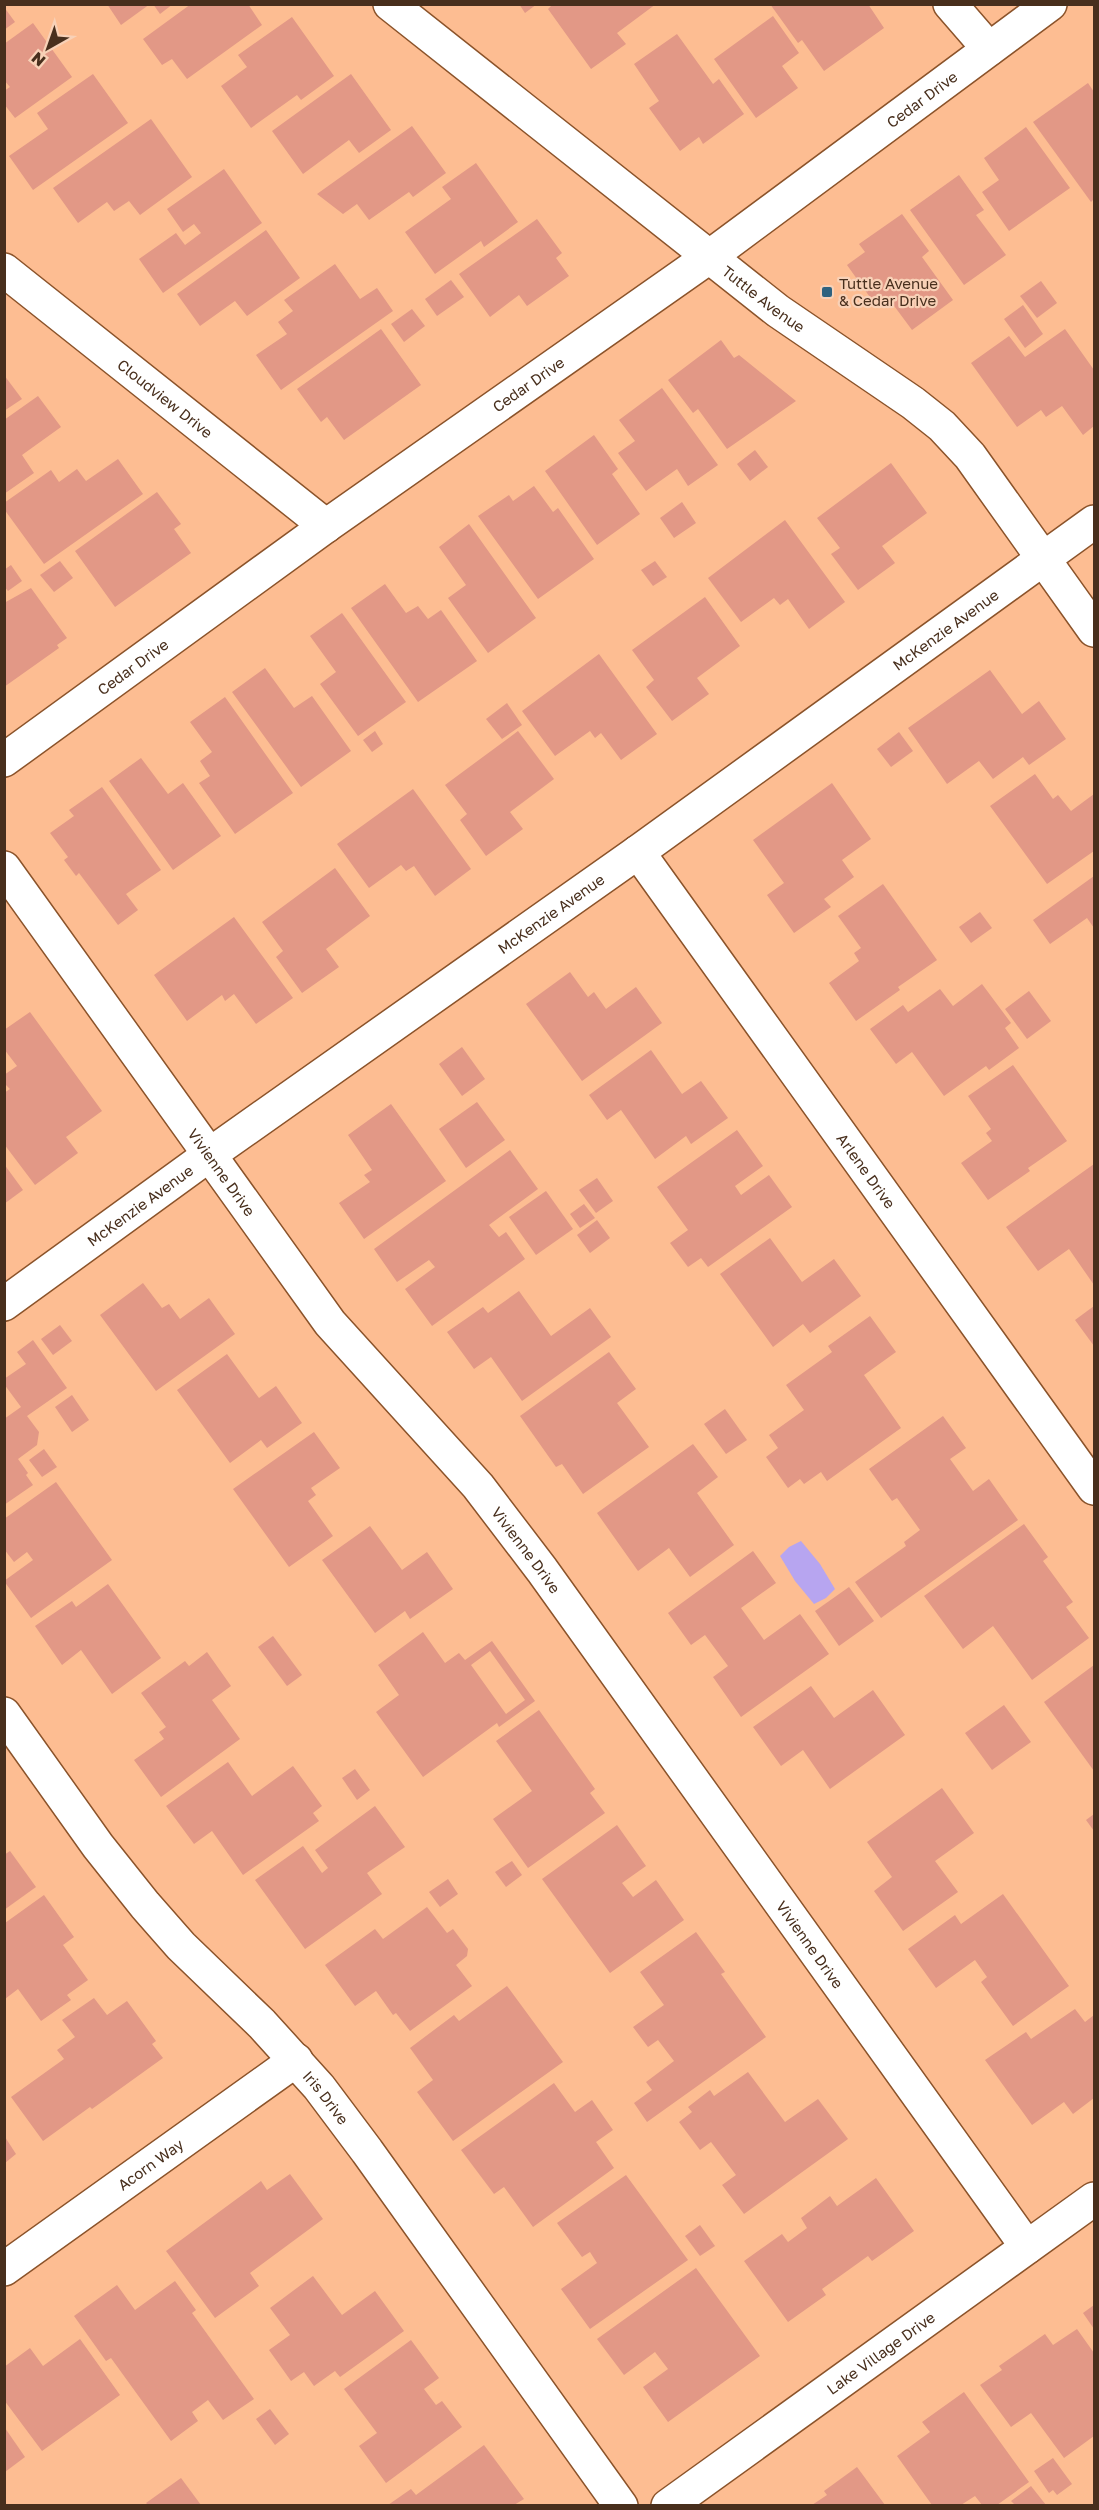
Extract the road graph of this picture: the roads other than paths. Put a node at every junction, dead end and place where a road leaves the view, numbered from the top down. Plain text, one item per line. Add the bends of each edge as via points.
1 (390, 4) edge
2 (950, 4) edge
3 (1050, 4) edge
4 (988, 50) junction
5 (709, 257) junction
6 (4, 270) edge
7 (1095, 522) edge
8 (326, 526) junction
9 (1043, 559) junction
10 (1095, 630) edge
11 (4, 760) edge
12 (638, 852) junction
13 (4, 868) edge
14 (209, 1155) junction
15 (4, 1304) edge
16 (1095, 1488) edge
17 (4, 1714) edge
18 (296, 2060) junction
19 (1095, 2199) edge
20 (1027, 2247) junction
21 (4, 2269) edge
22 (621, 2505) edge
23 (668, 2505) edge

1 - 5 street, Tuttle Avenue
2 - 4 street
3 - 4 street, Cedar Drive
4 - 5 street, Cedar Drive
5 - 8 street, Cedar Drive
5 - 9 street, Tuttle Avenue via 799,327 942,426 970,456
6 - 8 street, Cloudview Drive
7 - 9 street, McKenzie Avenue
8 - 11 street, Cedar Drive
9 - 10 street, Tuttle Avenue
9 - 12 street, McKenzie Avenue
12 - 14 street, McKenzie Avenue
12 - 16 street, Arlene Drive
13 - 14 street, Vivienne Drive
14 - 15 street, McKenzie Avenue
14 - 20 street, Vivienne Drive via 330,1323 478,1486 528,1551
17 - 18 street, Iris Drive via 145,1905 180,1946
18 - 21 street, Acorn Way
18 - 22 street, Iris Drive via 367,2151
19 - 20 street, Lake Village Drive
20 - 23 street, Lake Village Drive

